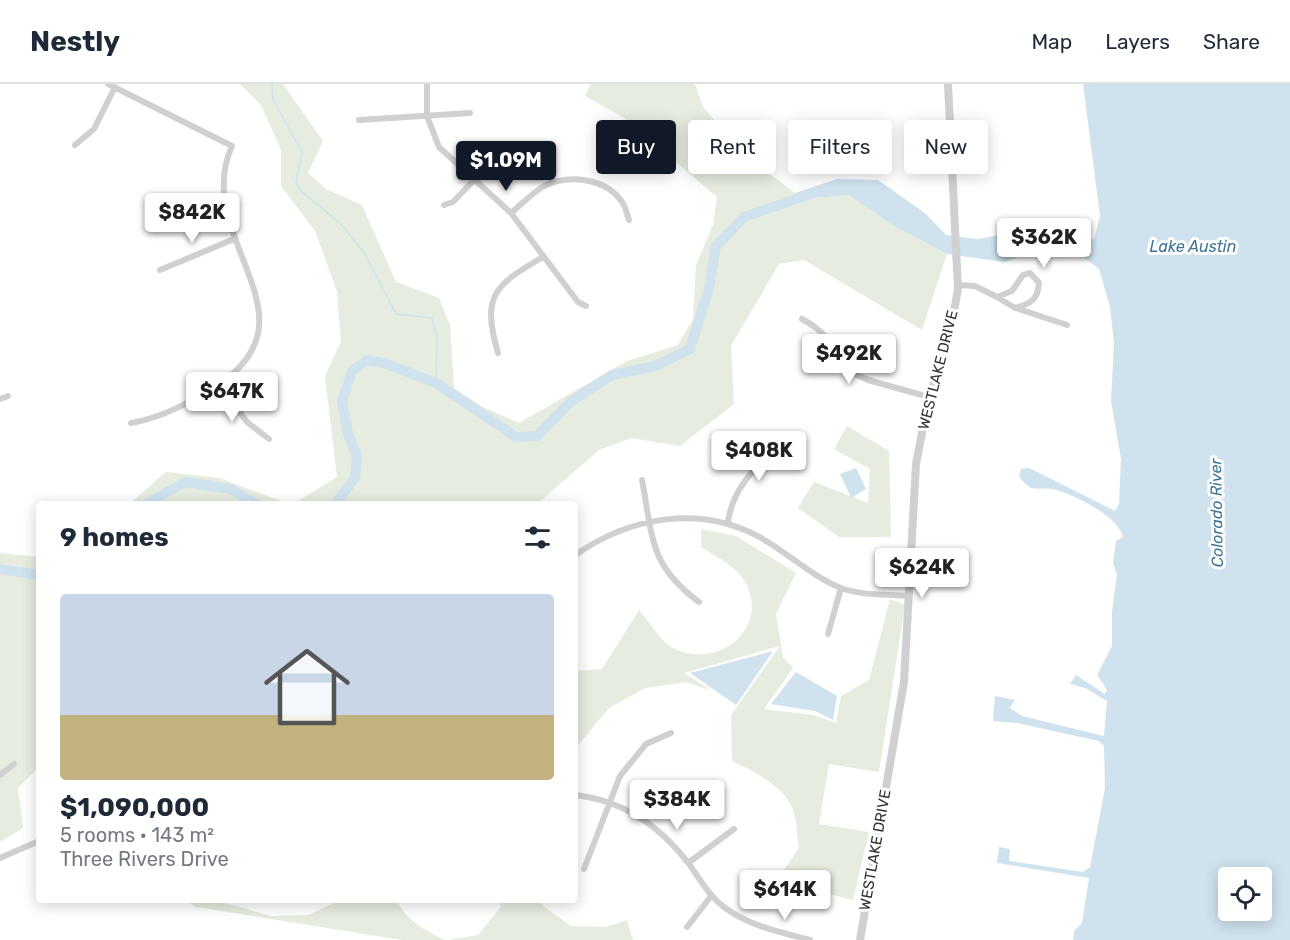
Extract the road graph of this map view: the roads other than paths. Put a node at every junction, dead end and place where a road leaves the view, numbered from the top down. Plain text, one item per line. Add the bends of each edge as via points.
1 (427, 84) edge
2 (948, 84) edge
3 (112, 86) edge
4 (470, 113) dead end
5 (427, 116) junction
6 (359, 120) dead end
7 (75, 145) dead end
8 (474, 180) junction
9 (444, 205) dead end
10 (511, 213) junction
11 (629, 220) dead end
12 (234, 239) junction
13 (543, 257) junction
14 (160, 270) dead end
15 (957, 285) junction
16 (997, 297) junction
17 (586, 306) dead end
18 (1015, 308) junction
19 (802, 319) dead end
20 (1067, 325) dead end
21 (498, 352) dead end
22 (219, 384) junction
23 (8, 396) dead end
24 (929, 397) junction
25 (0, 399) edge
26 (131, 423) dead end
27 (784, 438) dead end
28 (268, 439) dead end
29 (642, 480) dead end
30 (650, 521) junction
31 (728, 523) junction
32 (578, 553) edge
33 (841, 588) junction
34 (909, 596) junction
35 (699, 602) dead end
36 (828, 634) dead end
37 (671, 733) dead end
38 (14, 764) dead end
39 (0, 775) edge
40 (578, 796) edge
41 (609, 803) junction
42 (734, 829) dead end
43 (36, 842) edge
44 (0, 858) edge
45 (688, 863) junction
46 (584, 869) dead end
47 (712, 895) junction
48 (687, 927) dead end
49 (810, 940) edge
50 (860, 940) edge

1 - 5 street
2 - 15 street, WESTLAKE DRIVE
3 - 7 street via 94,129
3 - 12 street via 232,146 224,167 222,189
4 - 5 street
5 - 6 street
5 - 8 street via 440,147
8 - 9 street via 453,202
8 - 10 street
10 - 11 street via 546,185 584,180 614,195 623,203
10 - 13 street
12 - 14 street
12 - 22 street via 257,297 261,320 249,355
13 - 17 street via 578,302
13 - 21 street via 511,275 492,303 489,323
15 - 16 street via 975,286
15 - 24 street, WESTLAKE DRIVE via 949,339
16 - 18 street
16 - 18 street via 1012,291 1023,275 1030,273 1039,283 1038,294 1030,304
18 - 20 street
19 - 24 street via 825,335 842,368 868,380
22 - 26 street via 150,420
22 - 28 street via 242,417
23 - 25 street
24 - 34 street, WESTLAKE DRIVE via 916,464
27 - 31 street via 740,486
29 - 30 street
30 - 31 street via 689,518
30 - 32 street via 603,537
30 - 35 street via 656,552 666,573
31 - 33 street via 764,540
33 - 34 street
33 - 36 street
34 - 50 street, WESTLAKE DRIVE via 903,682
37 - 41 street via 638,752 620,776
38 - 39 street
40 - 41 street
41 - 45 street via 645,819 666,836
41 - 46 street
42 - 45 street
43 - 44 street
45 - 47 street
47 - 48 street
47 - 49 street via 724,907 753,923

